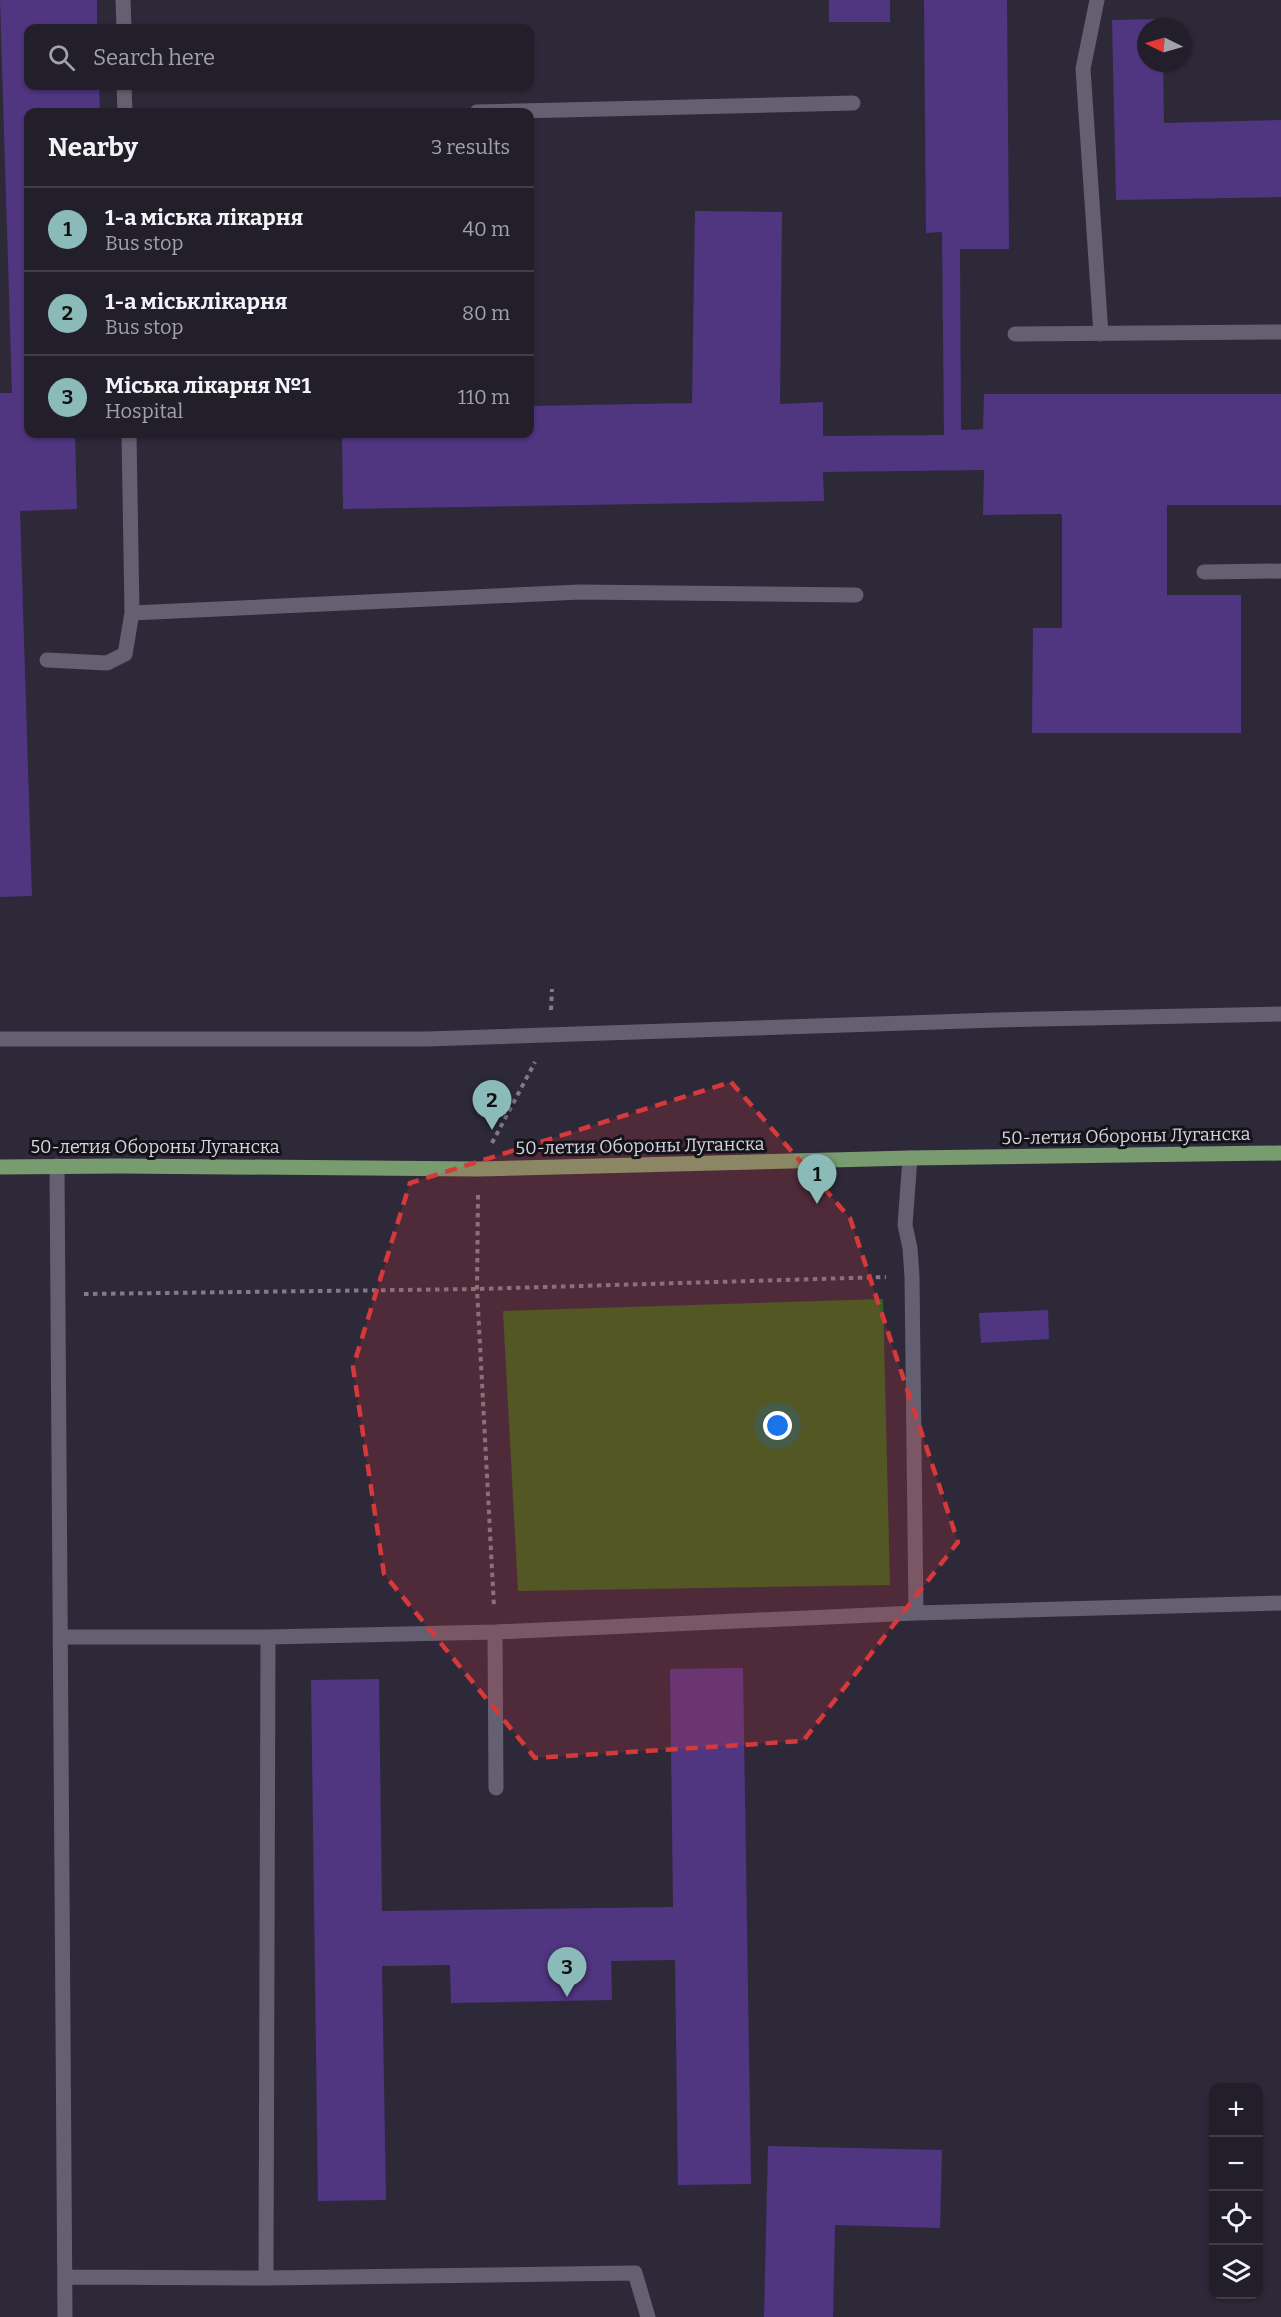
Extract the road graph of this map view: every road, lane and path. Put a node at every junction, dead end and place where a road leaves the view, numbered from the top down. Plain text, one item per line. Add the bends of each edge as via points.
1 (123, 0) edge
2 (1097, 0) edge
3 (124, 24) edge
4 (124, 90) edge
5 (853, 103) dead end
6 (124, 108) edge
7 (534, 111) edge
8 (1281, 332) edge
9 (1015, 334) dead end
10 (1101, 334) junction
11 (129, 438) edge
12 (1281, 571) edge
13 (1204, 572) dead end
14 (856, 595) dead end
15 (132, 613) junction
16 (47, 660) dead end
17 (552, 989) dead end
18 (1281, 1014) edge
19 (550, 1035) junction
20 (0, 1039) edge
21 (1281, 1153) edge
22 (910, 1158) junction
23 (57, 1166) junction
24 (0, 1167) edge
25 (478, 1169) junction
26 (912, 1276) junction
27 (477, 1289) junction
28 (56, 1294) junction
29 (1281, 1603) edge
30 (916, 1613) junction
31 (495, 1632) junction
32 (268, 1636) junction
33 (60, 1637) junction
34 (496, 1788) dead end
35 (65, 2277) junction
36 (267, 2278) junction
37 (65, 2317) edge
38 (648, 2317) edge

1 - 3 street
2 - 10 street via 1083,69
4 - 6 street
5 - 7 street
8 - 10 street
9 - 10 street
11 - 15 street
12 - 13 street
14 - 15 street via 580,592
15 - 16 street via 125,654 107,663
17 - 19 path
18 - 19 street
19 - 20 street via 427,1039
19 - 25 path
21 - 22 main road, 50-летия Обороны Луганска
22 - 25 main road, 50-летия Обороны Луганска
22 - 26 street via 905,1225
23 - 24 main road, 50-летия Обороны Луганска
23 - 25 main road, 50-летия Обороны Луганска
23 - 28 street
25 - 27 path
26 - 27 path
26 - 30 street
27 - 28 path
27 - 31 path
28 - 33 street
29 - 30 street
30 - 31 street
31 - 32 street
31 - 34 street
32 - 33 street
32 - 36 street
33 - 35 street
35 - 36 street
35 - 37 street
36 - 38 street via 635,2272

